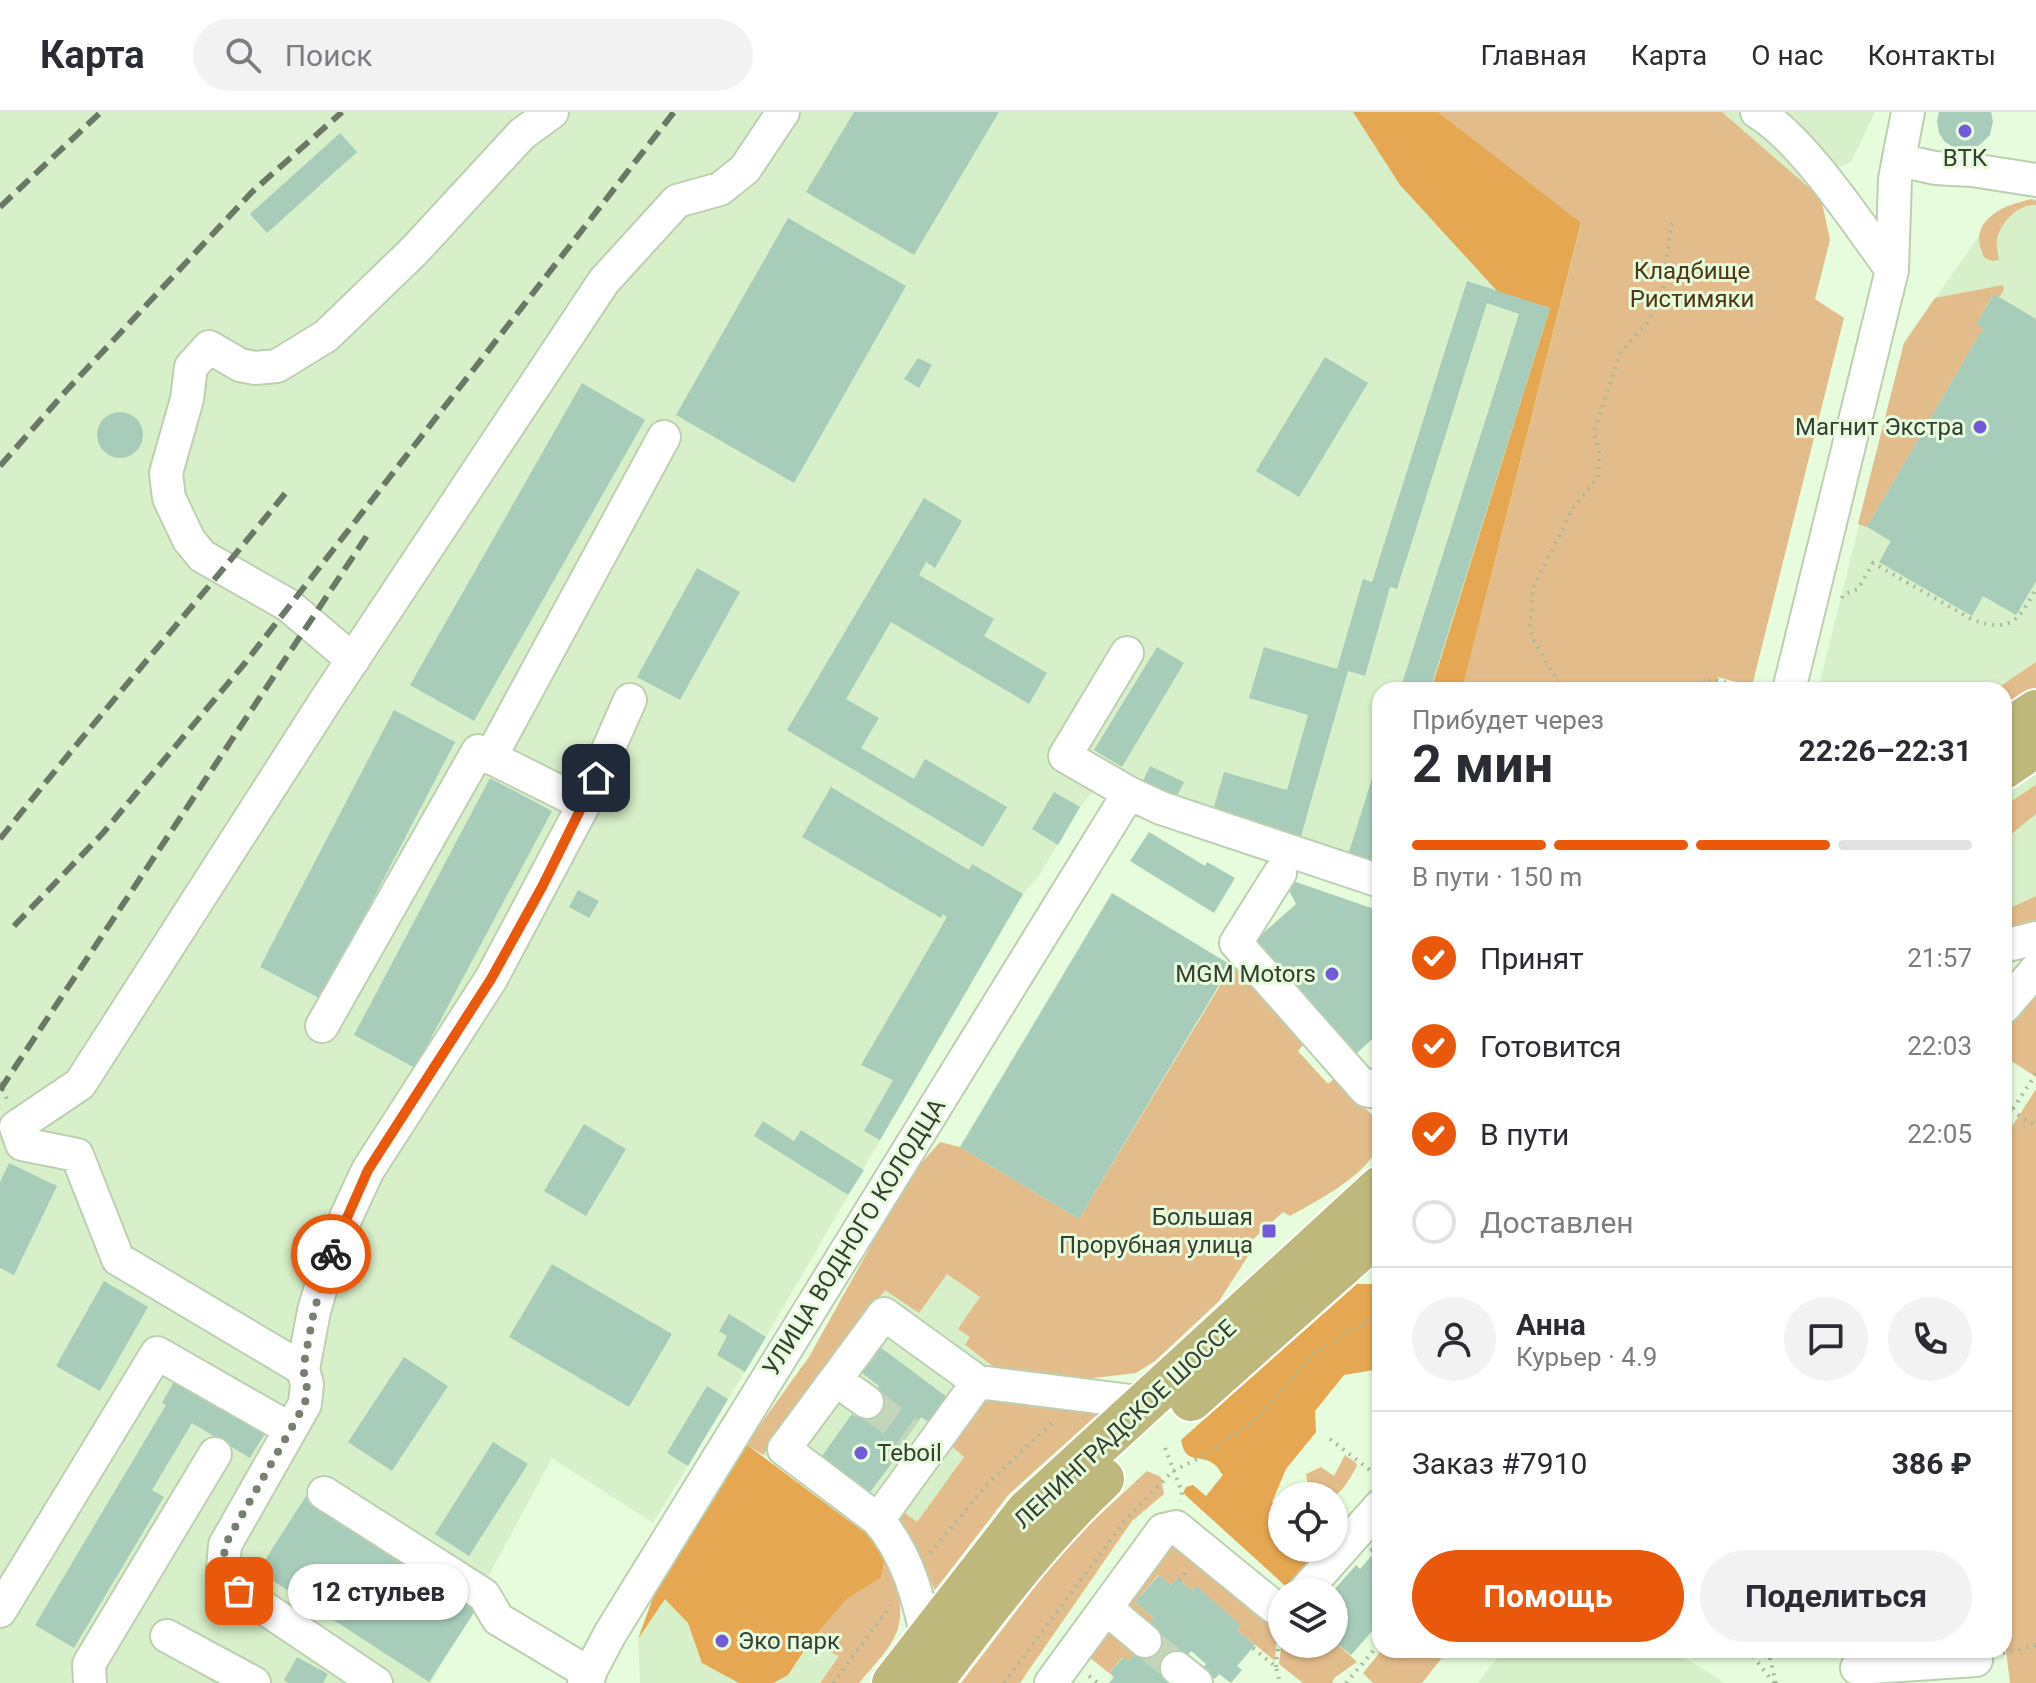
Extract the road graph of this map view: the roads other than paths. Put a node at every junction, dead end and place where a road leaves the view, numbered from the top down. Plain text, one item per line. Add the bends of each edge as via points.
1 (552, 112) edge
2 (783, 112) edge
3 (1757, 112) edge
4 (1908, 112) edge
5 (1899, 160) junction
6 (2036, 180) edge
7 (1892, 270) junction
8 (664, 437) dead end
9 (1127, 653) dead end
10 (353, 660) junction
11 (1791, 682) edge
12 (630, 700) dead end
13 (2036, 711) edge
14 (2012, 727) edge
15 (2036, 746) edge
16 (490, 758) junction
17 (2012, 762) edge
18 (1129, 793) junction
19 (584, 804) junction
20 (1280, 873) dead end
21 (1372, 878) edge
22 (2036, 938) edge
23 (2012, 944) edge
24 (2036, 970) edge
25 (2012, 998) edge
26 (322, 1026) dead end
27 (1372, 1091) edge
28 (1372, 1194) edge
29 (1372, 1239) edge
30 (303, 1369) junction
31 (836, 1380) junction
32 (978, 1382) junction
33 (867, 1402) tunnel mouth
34 (1146, 1403) junction
35 (290, 1429) junction
36 (215, 1454) dead end
37 (324, 1493) dead end
38 (1372, 1515) edge
39 (878, 1520) junction
40 (1316, 1578) edge
41 (1268, 1602) edge
42 (1107, 1609) junction
43 (0, 1611) edge
44 (167, 1636) dead end
45 (927, 1638) junction
46 (1145, 1641) tunnel mouth
47 (1977, 1664) edge
48 (1857, 1667) edge
49 (587, 1679) edge
50 (90, 1683) edge
51 (254, 1683) edge
52 (376, 1683) edge
53 (893, 1683) edge
54 (931, 1683) edge
55 (1051, 1683) edge

1 - 10 street via 522,134 326,336 277,366 240,365 209,347 191,367 166,473 169,498 189,540 202,556 288,605
2 - 10 street via 745,169 720,189 677,201 604,281
3 - 7 street via 1807,158
4 - 5 street
5 - 6 street
5 - 7 street
7 - 11 street
8 - 16 street
9 - 18 street via 1065,756
10 - 30 street via 80,1084 16,1127 22,1144 77,1155 118,1259
12 - 19 street
13 - 14 main road
15 - 17 main road
16 - 19 street
16 - 26 street via 478,751
18 - 21 street
18 - 49 street, УЛИЦА ВОДНОГО КОЛОДЦА
19 - 30 street via 491,979 368,1170 328,1263
20 - 27 street via 1236,943
22 - 23 street
24 - 25 street
28 - 34 main road, ЛЕНИНГРАДСКОЕ ШОССЕ
29 - 54 main road, ЛЕНИНГРАДСКОЕ ШОССЕ via 1073,1507
30 - 35 street via 305,1404
31 - 32 street via 884,1314
31 - 33 street
31 - 39 street via 784,1449
32 - 34 street
32 - 39 street via 920,1440
34 - 45 main road, ЛЕНИНГРАДСКОЕ ШОССЕ via 1027,1511
35 - 43 street via 157,1353
35 - 52 street via 225,1545 223,1568 239,1591
36 - 50 street via 89,1664
37 - 49 street via 484,1595 498,1619
38 - 40 street
39 - 45 street via 912,1577
41 - 42 street via 1176,1527 1163,1530
42 - 46 street
42 - 55 street
44 - 51 street
45 - 53 main road, ЛЕНИНГРАДСКОЕ ШОССЕ
47 - 48 street

